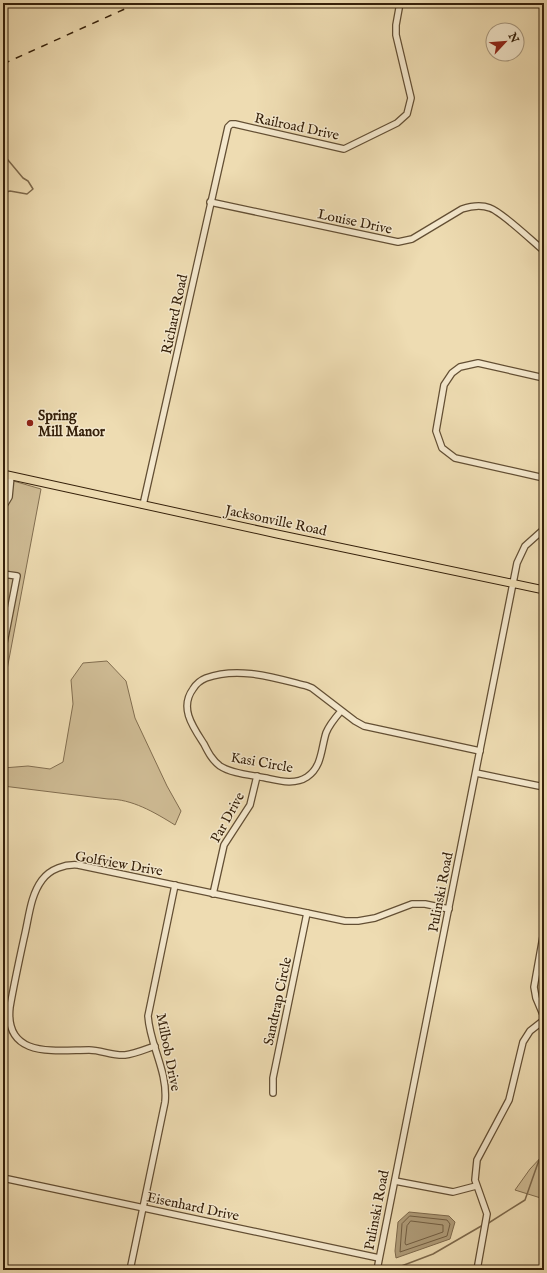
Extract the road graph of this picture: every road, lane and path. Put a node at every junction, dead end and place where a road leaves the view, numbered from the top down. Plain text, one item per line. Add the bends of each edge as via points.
1 (400, 3) edge
2 (228, 128) joint
3 (210, 202) junction
4 (544, 251) edge
5 (544, 378) edge
6 (3, 474) edge
7 (12, 476) junction
8 (544, 478) edge
9 (143, 505) junction
10 (3, 507) edge
11 (544, 529) edge
12 (3, 574) edge
13 (514, 584) junction
14 (544, 590) edge
15 (3, 648) edge
16 (341, 711) junction
17 (480, 751) junction
18 (476, 773) junction
19 (257, 776) junction
20 (544, 787) edge
21 (175, 885) junction
22 (213, 894) junction
23 (449, 909) junction
24 (307, 913) junction
25 (544, 931) edge
26 (544, 1019) edge
27 (155, 1046) junction
28 (273, 1093) dead end
29 (3, 1178) edge
30 (395, 1180) junction
31 (476, 1186) junction
32 (143, 1208) junction
33 (379, 1258) junction
34 (130, 1270) edge
35 (377, 1270) edge
36 (477, 1270) edge

1 - 2 street, Railroad Drive via 396,35 411,98 407,114 397,124 344,148 235,124
2 - 3 street, Richard Road
3 - 4 street, Louise Drive via 398,242 412,239 462,209 483,206 497,212
3 - 9 street, Richard Road
5 - 8 street via 478,363 460,367 444,385 436,431 442,448 455,458
6 - 7 main road, Jacksonville Road
7 - 9 main road, Jacksonville Road
7 - 10 street via 9,497
9 - 13 main road, Jacksonville Road
11 - 13 street, Pulinski Road via 522,551
12 - 15 street via 17,576
13 - 14 main road, Jacksonville Road
13 - 17 street, Pulinski Road
16 - 17 street, Kasi Circle via 364,726
16 - 19 street, Kasi Circle via 326,733 317,765 307,777 293,782
16 - 19 street, Kasi Circle via 307,686 243,672 216,675 198,683 188,697 187,713 210,755 224,768
17 - 18 street, Pulinski Road
18 - 20 street
18 - 23 street, Pulinski Road
19 - 22 street, Par Drive via 250,804 224,845
21 - 22 street, Golfview Drive
21 - 27 street, Milbob Drive via 149,1003 148,1022
21 - 27 street, Golfview Drive via 78,865 61,867 46,875 34,894 10,1007 9,1018 15,1035 28,1046 41,1051 91,1050 125,1055
22 - 24 street, Golfview Drive
23 - 24 street, Golfview Drive via 412,904 375,918 358,921 345,921
23 - 30 street, Pulinski Road
24 - 28 street, Sandtrap Circle via 273,1078
25 - 26 street via 534,987
26 - 31 street via 530,1031 523,1042 509,1100 477,1160
27 - 32 street, Milbob Drive via 163,1072 166,1098
29 - 32 street, Eisenhard Drive
30 - 31 street via 448,1192
30 - 33 street, Pulinski Road
31 - 36 street via 487,1214
32 - 33 street, Eisenhard Drive
32 - 34 street, Milbob Drive
33 - 35 street, Pulinski Road

